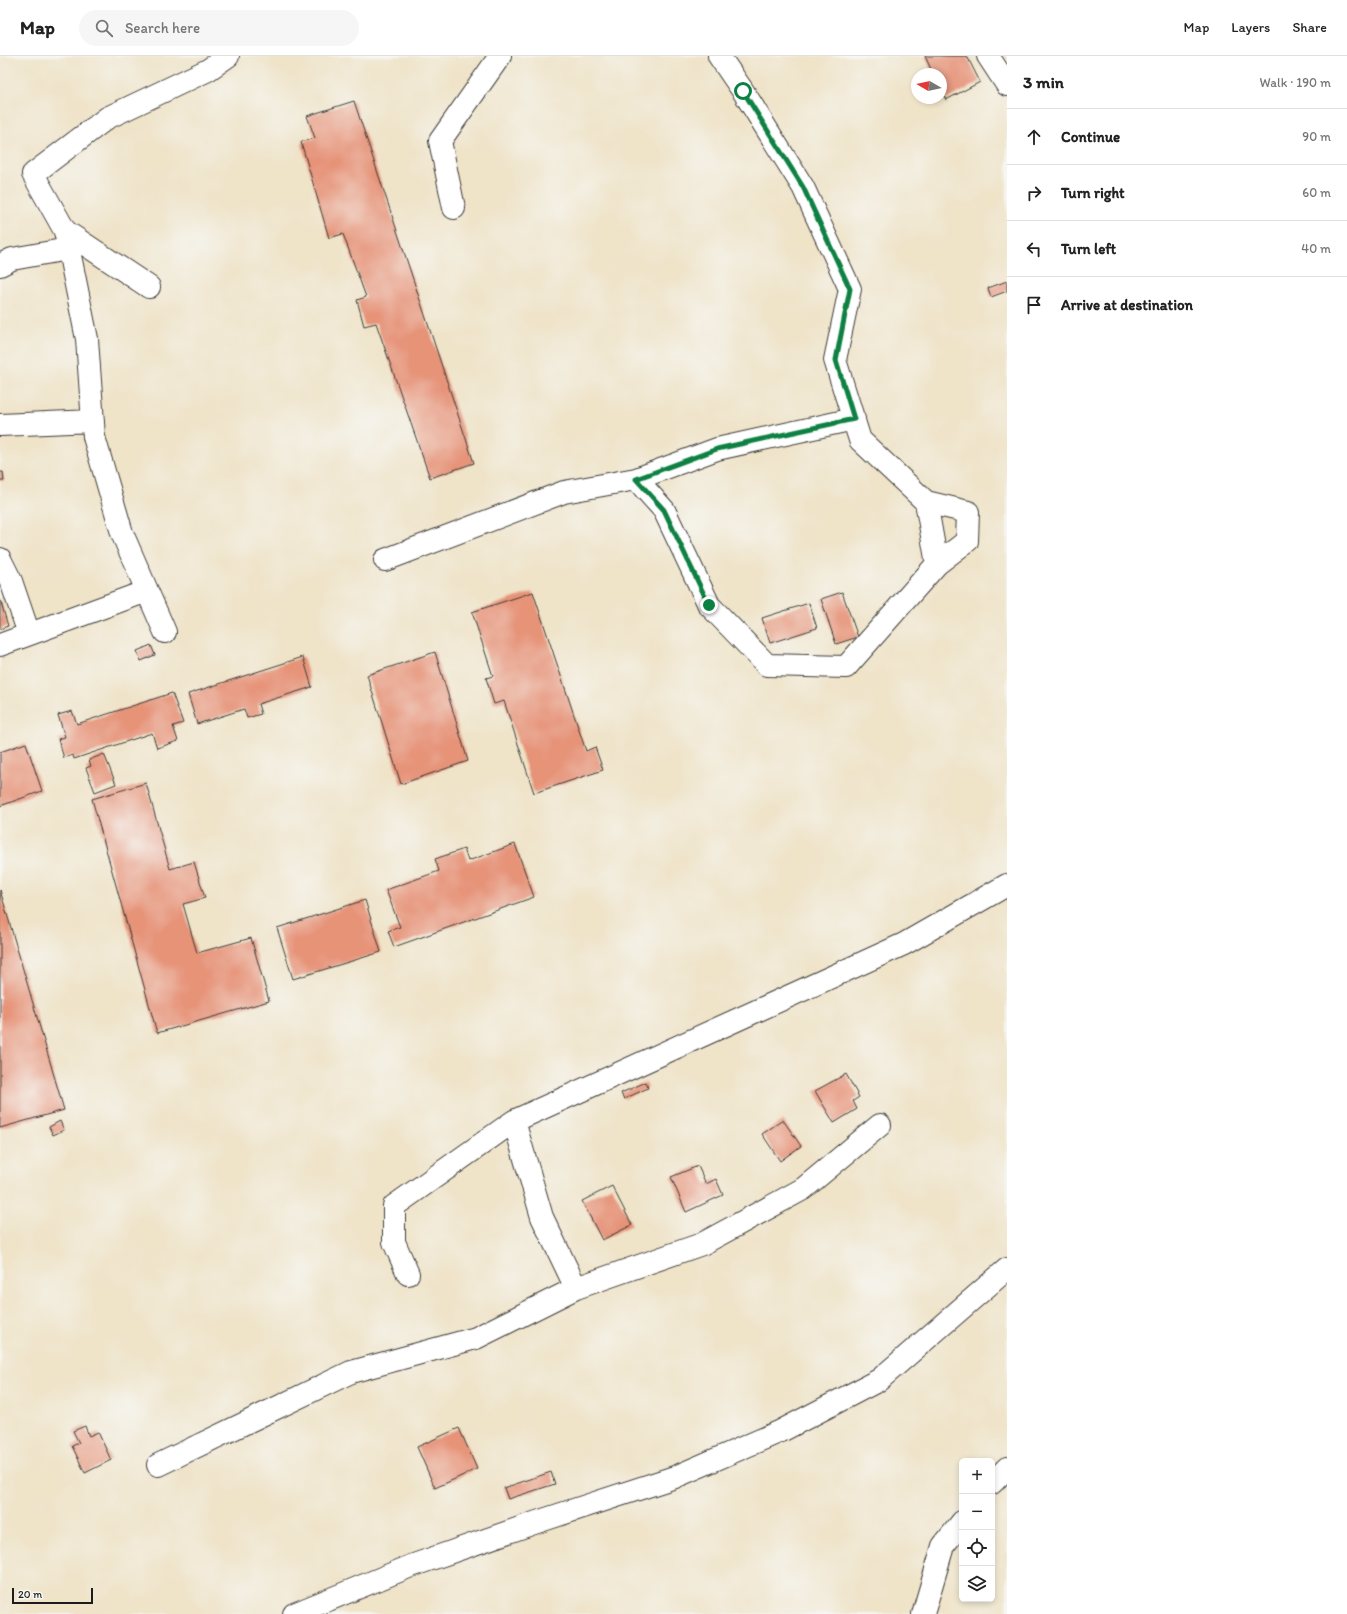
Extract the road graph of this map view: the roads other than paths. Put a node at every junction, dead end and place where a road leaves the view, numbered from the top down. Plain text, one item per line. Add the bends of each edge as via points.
1 (228, 56) edge
2 (517, 56) edge
3 (719, 56) edge
4 (988, 56) edge
5 (494, 64) edge
6 (1007, 85) edge
7 (454, 208) dead end
8 (66, 240) junction
9 (0, 265) edge
10 (149, 287) dead end
11 (854, 419) junction
12 (93, 422) junction
13 (0, 425) edge
14 (636, 479) junction
15 (926, 502) junction
16 (0, 559) edge
17 (385, 560) dead end
18 (937, 564) junction
19 (147, 591) junction
20 (165, 632) dead end
21 (29, 634) junction
22 (0, 645) edge
23 (1007, 886) edge
24 (514, 1121) junction
25 (880, 1125) dead end
26 (1007, 1269) edge
27 (408, 1274) dead end
28 (576, 1288) junction
29 (158, 1465) dead end
30 (1007, 1468) edge
31 (995, 1480) edge
32 (959, 1526) edge
33 (294, 1614) edge
34 (923, 1614) edge

1 - 8 street via 208,70 107,118 33,174
2 - 5 street
3 - 11 street via 803,187 850,289 836,360
4 - 6 street
5 - 7 street via 440,141
8 - 9 street
8 - 10 street
8 - 12 street via 87,339
11 - 14 street via 717,449
11 - 15 street via 860,440
12 - 13 street
12 - 19 street via 94,437 122,533
14 - 17 street via 564,492
14 - 18 street via 664,510 709,605 767,665 846,667
15 - 18 street
15 - 18 street via 968,512 967,541
16 - 21 street via 11,581
19 - 20 street
19 - 21 street
21 - 22 street
23 - 24 street via 904,944
24 - 27 street via 394,1206 394,1242
24 - 28 street via 542,1217
25 - 28 street via 803,1189 702,1244
26 - 33 street via 879,1380 781,1431 675,1477 412,1566
28 - 29 street via 476,1338 351,1372
30 - 31 street
32 - 34 street via 943,1546

